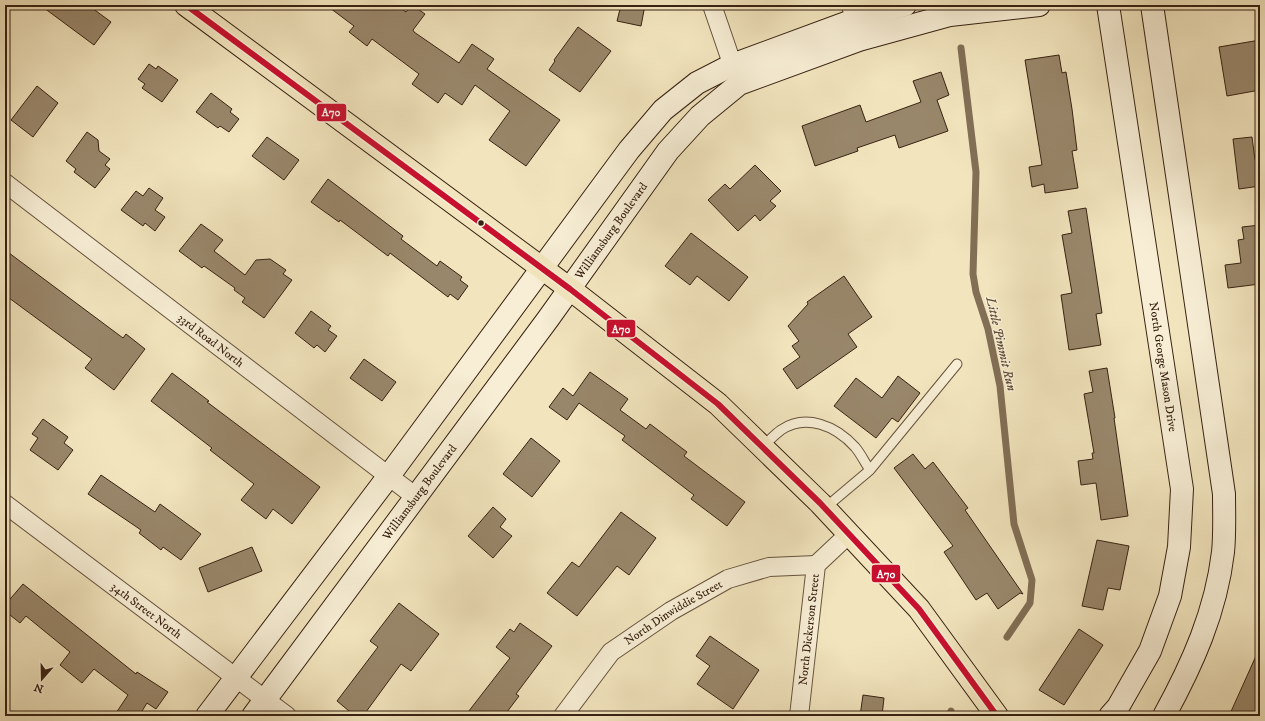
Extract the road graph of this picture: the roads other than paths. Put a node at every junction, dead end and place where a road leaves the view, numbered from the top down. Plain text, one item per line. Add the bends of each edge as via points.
1 (186, 5) edge
2 (712, 5) edge
3 (905, 5) edge
4 (1039, 5) edge
5 (1108, 5) edge
6 (1152, 5) edge
7 (855, 22) edge
8 (736, 75) junction
9 (5, 183) edge
10 (543, 268) junction
11 (570, 289) junction
12 (957, 364) dead end
13 (762, 447) junction
14 (870, 470) junction
15 (388, 477) junction
16 (416, 498) junction
17 (5, 504) edge
18 (825, 508) junction
19 (849, 534) junction
20 (816, 565) junction
21 (235, 678) junction
22 (259, 708) edge
23 (207, 716) edge
24 (287, 716) edge
25 (563, 716) edge
26 (799, 716) edge
27 (997, 716) edge
28 (1110, 716) edge
29 (1164, 716) edge

1 - 10 main road
2 - 8 street
3 - 7 main road, Williamsburg Boulevard
4 - 7 main road, Williamsburg Boulevard
5 - 28 main road, North George Mason Drive via 1182,489 1179,547 1170,596 1150,651 1118,707
6 - 29 main road via 1224,494 1222,552 1211,611 1187,675
7 - 8 main road, Williamsburg Boulevard
8 - 10 main road, Williamsburg Boulevard via 697,83 663,110 629,150
8 - 11 main road, Williamsburg Boulevard via 668,151
9 - 15 street, 33rd Road North
10 - 11 main road
10 - 15 main road, Williamsburg Boulevard
11 - 13 main road via 718,404
11 - 16 main road, Williamsburg Boulevard
12 - 14 lane
13 - 14 lane via 781,430 798,422 817,422 839,433 855,447
13 - 18 main road
14 - 18 lane
15 - 16 street, 33rd Road North
15 - 21 main road, Williamsburg Boulevard
16 - 22 main road, Williamsburg Boulevard
17 - 21 street, 34th Street North
18 - 19 main road
19 - 20 street, North Dickerson Street
19 - 27 main road via 919,609
20 - 25 street, North Dinwiddie Street via 769,567 728,579 671,611 611,652
20 - 26 street, North Dickerson Street
21 - 22 street, 34th Street North
21 - 23 main road, Williamsburg Boulevard
22 - 24 street, 34th Street North

